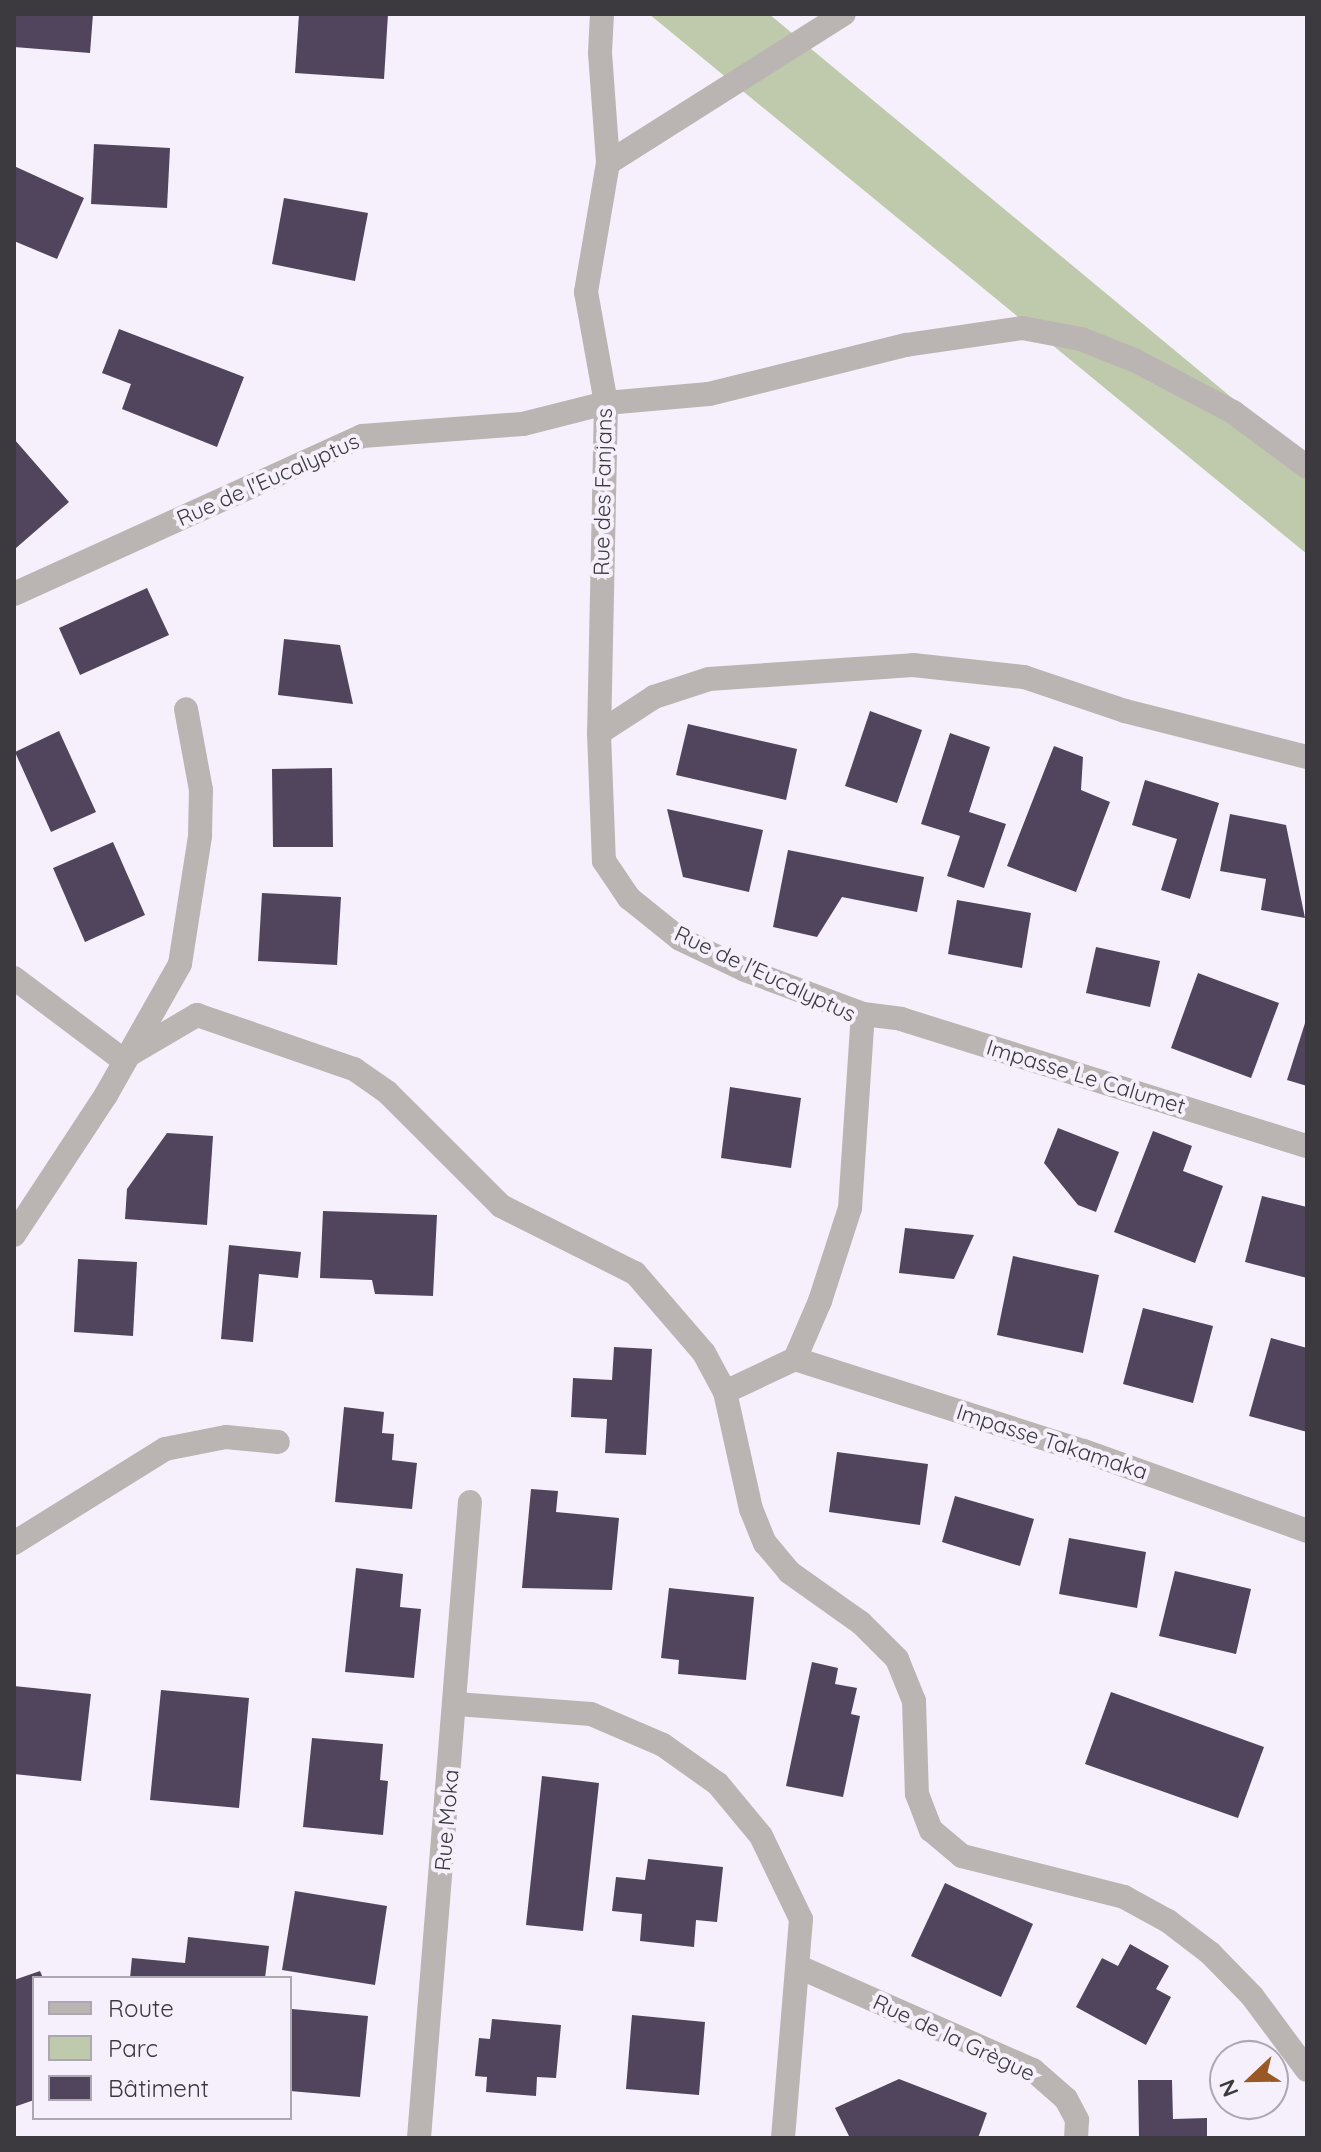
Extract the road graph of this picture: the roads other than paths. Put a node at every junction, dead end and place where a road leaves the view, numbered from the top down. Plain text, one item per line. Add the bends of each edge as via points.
1 (602, 14) edge
2 (844, 14) edge
3 (608, 163) junction
4 (606, 403) junction
5 (1307, 467) edge
6 (14, 594) edge
7 (186, 709) dead end
8 (599, 733) junction
9 (1307, 757) edge
10 (14, 978) edge
11 (863, 1014) junction
12 (122, 1059) junction
13 (1307, 1146) edge
14 (14, 1235) edge
15 (795, 1359) junction
16 (725, 1392) junction
17 (278, 1442) dead end
18 (470, 1502) dead end
19 (1307, 1531) edge
20 (14, 1543) edge
21 (457, 1704) junction
22 (799, 1967) junction
23 (1307, 2070) edge
24 (419, 2138) edge
25 (783, 2138) edge
26 (1076, 2138) edge

1 - 3 street, Rue des Fanjans
2 - 3 street
3 - 4 street, Rue des Fanjans via 586,292
4 - 5 street, Rue de l'Eucalyptus via 709,394 906,345 1022,328 1081,339 1134,360 1233,412
4 - 6 street, Rue de l'Eucalyptus via 523,424 362,436
4 - 8 street, Rue des Fanjans
7 - 12 street via 201,790 192,908 180,964
8 - 9 street via 654,697 709,679 913,665 1024,677 1125,711
8 - 11 street, Rue de l'Eucalyptus via 604,861 629,898 680,939
10 - 12 street
11 - 13 street, Impasse Le Calumet via 901,1019
11 - 15 street, Rue de l'Eucalyptus via 850,1208
12 - 14 street via 106,1095
12 - 16 street via 197,1015 354,1069 387,1092 501,1206 635,1273 704,1353
15 - 16 street
15 - 19 street, Impasse Takamaka via 1084,1451
16 - 23 street via 751,1509 765,1543 789,1572 861,1623 897,1659 914,1701 917,1794 931,1830 962,1856 1124,1897 1168,1921 1210,1953 1252,1996
17 - 20 street via 226,1437 165,1449
18 - 21 street, Rue Moka
21 - 22 street via 591,1714 663,1745 718,1784 761,1836 786,1884 801,1919
21 - 24 street, Rue Moka
22 - 25 street
22 - 26 street, Rue de la Grègue via 1033,2070 1066,2099 1077,2120

